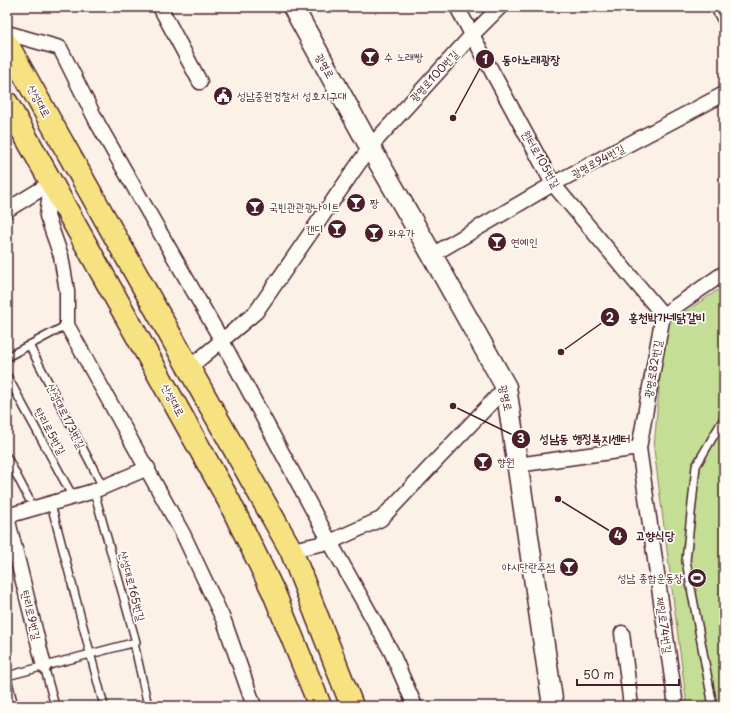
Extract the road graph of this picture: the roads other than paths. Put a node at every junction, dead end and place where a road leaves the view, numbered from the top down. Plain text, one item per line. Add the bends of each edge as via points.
1 (160, 7) edge
2 (293, 7) edge
3 (457, 7) edge
4 (500, 7) edge
5 (718, 7) edge
6 (724, 18) edge
7 (7, 33) edge
8 (472, 35) junction
9 (7, 44) edge
10 (200, 82) dead end
11 (724, 94) edge
12 (7, 104) edge
13 (370, 146) junction
14 (52, 183) junction
15 (553, 184) junction
16 (7, 210) edge
17 (432, 255) junction
18 (724, 273) edge
19 (663, 315) junction
20 (67, 325) junction
21 (222, 341) junction
22 (29, 345) junction
23 (7, 357) edge
24 (189, 368) junction
25 (7, 376) edge
26 (506, 387) junction
27 (724, 418) edge
28 (639, 448) junction
29 (7, 458) edge
30 (517, 465) junction
31 (148, 468) junction
32 (99, 489) junction
33 (73, 497) junction
34 (29, 499) dead end
35 (51, 504) junction
36 (7, 516) edge
37 (330, 542) junction
38 (291, 550) junction
39 (622, 633) dead end
40 (134, 642) junction
41 (91, 654) junction
42 (44, 666) junction
43 (7, 677) edge
44 (14, 706) edge
45 (55, 706) edge
46 (104, 706) edge
47 (148, 706) edge
48 (254, 706) edge
49 (320, 706) edge
50 (352, 706) edge
51 (415, 706) edge
52 (553, 706) edge
53 (631, 706) edge
54 (676, 706) edge
55 (713, 706) edge

1 - 10 street
2 - 13 main road, 광명로
3 - 8 street, 원터로105번길
4 - 8 street, 광명로100번길
5 - 6 street
7 - 21 street via 60,48 98,124
8 - 13 street, 광명로100번길
8 - 15 street, 원터로105번길
9 - 24 main road, 산성대로
11 - 15 street, 광명로94번길
12 - 14 main road, 산성대로
13 - 17 main road, 광명로
13 - 21 street via 256,312
14 - 16 street
14 - 20 street via 47,216 61,256 67,291
14 - 49 main road, 산성대로 via 229,501 274,592
15 - 17 street, 광명로94번길
15 - 19 street, 원터로105번길
17 - 26 main road, 광명로
18 - 19 street
19 - 28 street, 광명로82번길
20 - 22 lane
20 - 31 street
21 - 24 street
21 - 37 street
22 - 23 lane
22 - 32 lane, 산성대로173번길
24 - 38 main road, 산성대로
25 - 33 lane, 탄리로5번길
26 - 30 main road, 광명로
26 - 37 street via 380,519
27 - 55 lane via 696,466 686,561
28 - 30 street
28 - 54 street, 제일로74번길
29 - 34 lane
30 - 52 main road, 광명로
31 - 32 street
31 - 48 street via 224,621
32 - 33 street
32 - 40 lane, 산성대로165번길
33 - 35 street
35 - 36 street
35 - 41 lane
36 - 42 street, 탄리로9번길
37 - 38 street
37 - 51 street via 391,651
38 - 50 main road, 산성대로
39 - 53 street
40 - 41 lane
40 - 47 lane, 산성대로165번길
41 - 42 lane
41 - 46 lane
42 - 43 lane
42 - 45 lane
43 - 44 lane

